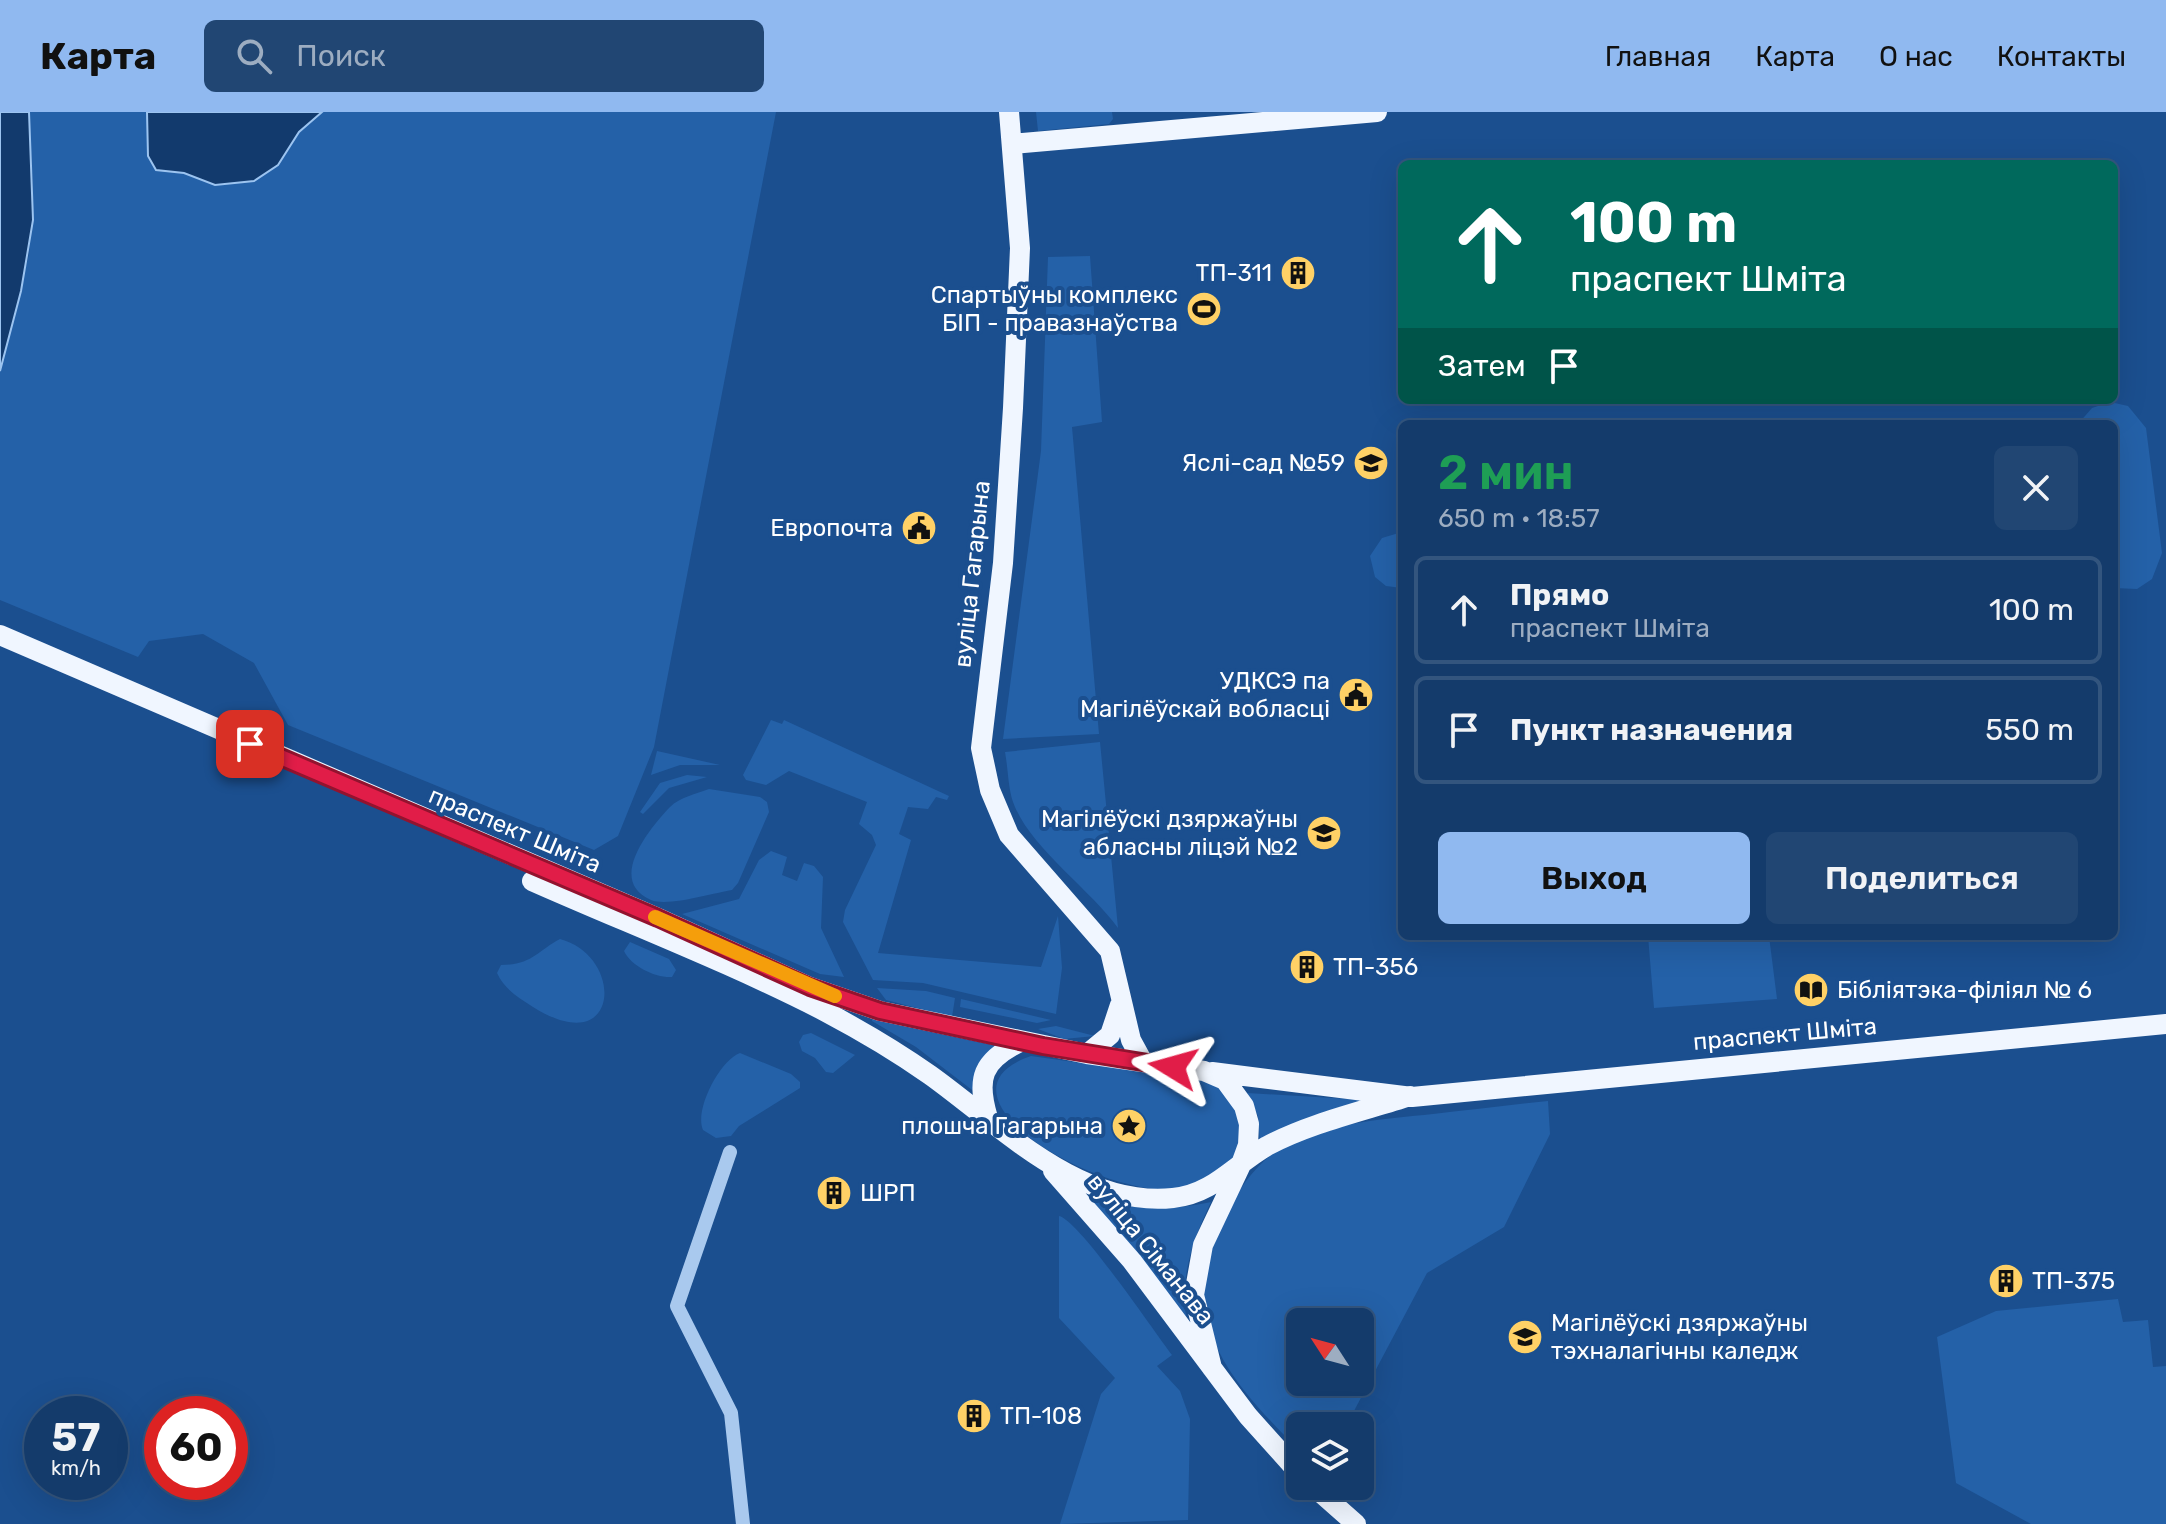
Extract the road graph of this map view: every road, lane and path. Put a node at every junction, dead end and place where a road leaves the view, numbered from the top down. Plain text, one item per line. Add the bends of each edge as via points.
1 (1009, 112) edge
2 (1377, 112) edge
3 (1012, 144) junction
4 (0, 635) edge
5 (0, 648) edge
6 (136, 701) junction
7 (1121, 997) junction
8 (2166, 1024) edge
9 (1020, 1042) junction
10 (1087, 1054) junction
11 (1143, 1062) junction
12 (1204, 1071) junction
13 (1410, 1096) junction
14 (988, 1118) junction
15 (730, 1152) dead end
16 (1047, 1165) junction
17 (1240, 1167) junction
18 (1212, 1368) junction
19 (1286, 1457) edge
20 (1329, 1500) edge
21 (743, 1524) edge
22 (1356, 1524) edge

1 - 3 main road, вуліца Гагарына
2 - 3 main road
3 - 7 main road, вуліца Гагарына via 1020,248 1013,408 1003,563 981,748 994,803 1009,835 1110,951
4 - 6 main road, праспект Шміта
5 - 6 main road, праспект Шміта
6 - 9 main road, праспект Шміта via 658,918 810,987 880,1011
6 - 14 main road, праспект Шміта via 821,1010 878,1040
7 - 10 main road via 1116,1025
7 - 11 main road, вуліца Гагарына via 1131,1040
8 - 13 main road, праспект Шміта
9 - 10 main road, праспект Шміта
9 - 14 main road via 1003,1051 981,1081
10 - 11 main road, праспект Шміта
11 - 12 main road, праспект Шміта
12 - 13 main road, праспект Шміта
12 - 17 main road via 1225,1080 1244,1106 1248,1135
13 - 17 main road, праспект Шміта via 1293,1135
14 - 16 main road, праспект Шміта
15 - 21 street via 677,1306 731,1413
16 - 17 main road, праспект Шміта via 1148,1198 1201,1191
16 - 18 main road, вуліца Сіманава via 1132,1261
17 - 18 main road, вуліца Сіманава via 1203,1245 1194,1295
18 - 19 main road, вуліца Сіманава
20 - 22 main road

